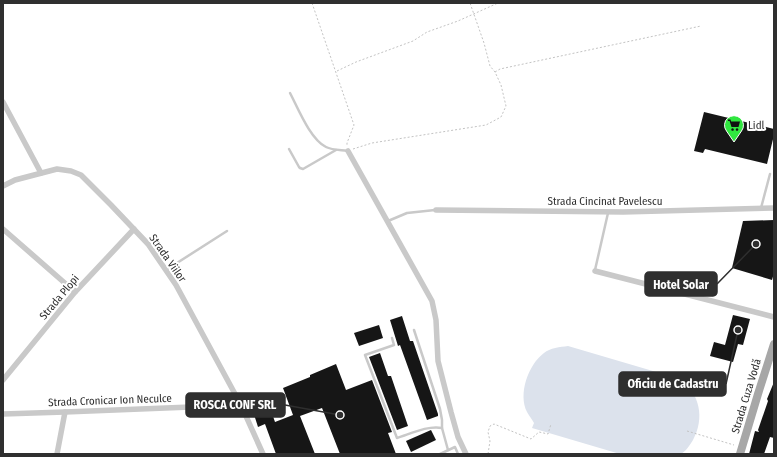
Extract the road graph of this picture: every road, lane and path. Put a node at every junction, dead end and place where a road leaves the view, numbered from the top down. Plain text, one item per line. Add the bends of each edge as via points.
1 (312, 3) edge
2 (470, 3) edge
3 (498, 3) edge
4 (474, 14) junction
5 (701, 26) dead end
6 (336, 72) junction
7 (495, 72) junction
8 (290, 93) dead end
9 (3, 102) edge
10 (289, 150) dead end
11 (336, 150) junction
12 (348, 151) junction
13 (41, 173) junction
14 (770, 174) dead end
15 (3, 186) edge
16 (761, 208) junction
17 (774, 208) edge
18 (436, 210) joint
19 (608, 212) junction
20 (387, 221) junction
21 (3, 229) edge
22 (134, 229) junction
23 (227, 231) dead end
24 (166, 270) junction
25 (595, 271) joint
26 (75, 292) junction
27 (774, 317) edge
28 (414, 330) dead end
29 (392, 338) dead end
30 (774, 344) edge
31 (3, 380) edge
32 (241, 405) junction
33 (66, 412) junction
34 (3, 414) edge
35 (551, 424) dead end
36 (442, 428) junction
37 (687, 431) dead end
38 (462, 444) junction
39 (455, 447) junction
40 (448, 450) junction
41 (741, 450) edge
42 (57, 454) edge
43 (263, 454) edge
44 (440, 454) edge
45 (458, 454) edge
46 (466, 454) edge
47 (488, 454) edge

1 - 6 path
2 - 4 path
3 - 4 path
4 - 6 path
4 - 7 path via 490,66
5 - 7 path
6 - 12 path via 354,125 347,143
7 - 12 path via 506,106 501,117 486,125 372,143
8 - 11 lane via 319,142
9 - 13 street
10 - 11 lane via 298,167 303,169
11 - 12 lane
12 - 20 street
13 - 15 street, Strada Viilor
13 - 22 street, Strada Viilor via 57,169 81,175
14 - 16 lane
16 - 17 street, Strada Cincinat Pavelescu
16 - 19 street, Strada Cincinat Pavelescu
18 - 19 street, Strada Cincinat Pavelescu
18 - 20 lane via 407,213
19 - 25 lane
20 - 38 street via 432,302 436,320 438,361
21 - 26 street
22 - 24 street, Strada Viilor
22 - 26 street, Strada Plopi
23 - 24 lane
24 - 32 street, Strada Viilor
25 - 27 street
26 - 31 street, Strada Plopi
28 - 36 lane via 440,409
29 - 36 lane via 394,346 365,355 397,438 429,428
30 - 41 main road, Strada Cuza Vodă
32 - 33 street, Strada Cronicar Ion Neculce
32 - 43 street, Strada Viilor
33 - 34 street, Strada Cronicar Ion Neculce
33 - 42 street
35 - 47 path via 548,434 539,432 531,439 494,424 488,432
36 - 40 lane
37 - 41 path
38 - 39 lane
38 - 46 street
39 - 40 lane
39 - 45 lane
40 - 44 lane

